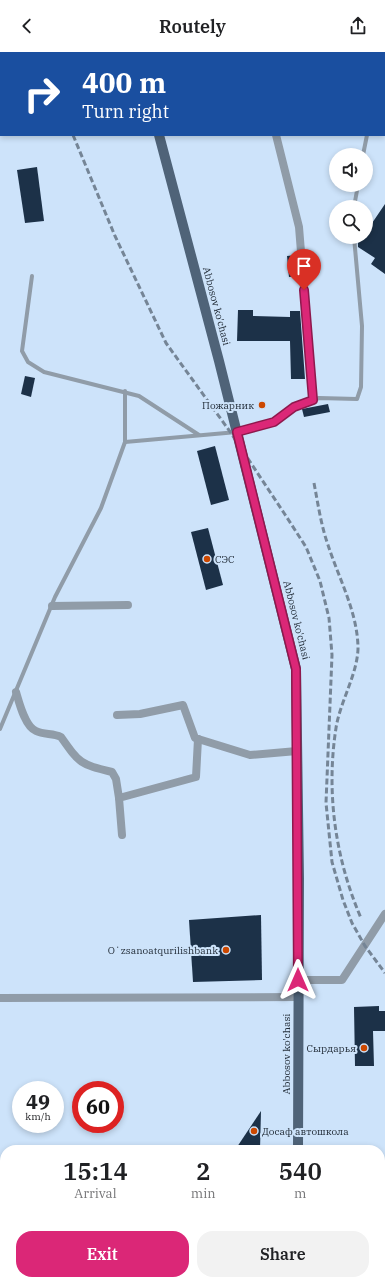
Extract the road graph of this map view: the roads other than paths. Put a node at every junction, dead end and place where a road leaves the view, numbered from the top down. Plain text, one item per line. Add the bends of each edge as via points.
1 (159, 136) edge
2 (276, 136) edge
3 (367, 136) edge
4 (364, 148) edge
5 (355, 244) edge
6 (32, 276) dead end
7 (125, 391) junction
8 (313, 400) junction
9 (237, 432) junction
10 (199, 436) junction
11 (125, 442) junction
12 (128, 605) dead end
13 (52, 606) junction
14 (16, 692) junction
15 (117, 715) dead end
16 (0, 729) edge
17 (198, 739) junction
18 (297, 751) junction
19 (119, 798) junction
20 (122, 835) dead end
21 (385, 914) edge
22 (298, 980) junction
23 (298, 997) junction
24 (0, 998) edge
25 (298, 1145) edge

1 - 9 main road, Abbosov ko'chasi
2 - 8 street via 299,227
3 - 4 lane
5 - 8 lane via 362,326 361,387 357,399
6 - 7 lane via 22,351 28,362 44,372
7 - 10 lane via 139,396
7 - 11 lane
8 - 9 lane via 294,407 274,422
9 - 10 lane
9 - 18 main road, Abbosov ko'chasi via 296,669
10 - 11 lane
11 - 13 lane via 101,508
12 - 13 street
13 - 14 lane
14 - 16 lane
14 - 19 street via 32,729 61,737 79,761 112,772 116,779
15 - 17 street via 140,714 184,705 195,738
17 - 18 street via 250,755
17 - 19 street via 196,777
18 - 22 main road, Abbosov ko'chasi
19 - 20 street
21 - 22 street via 342,980
22 - 23 main road, Abbosov ko'chasi
23 - 24 street
23 - 25 main road, Abbosov ko'chasi

